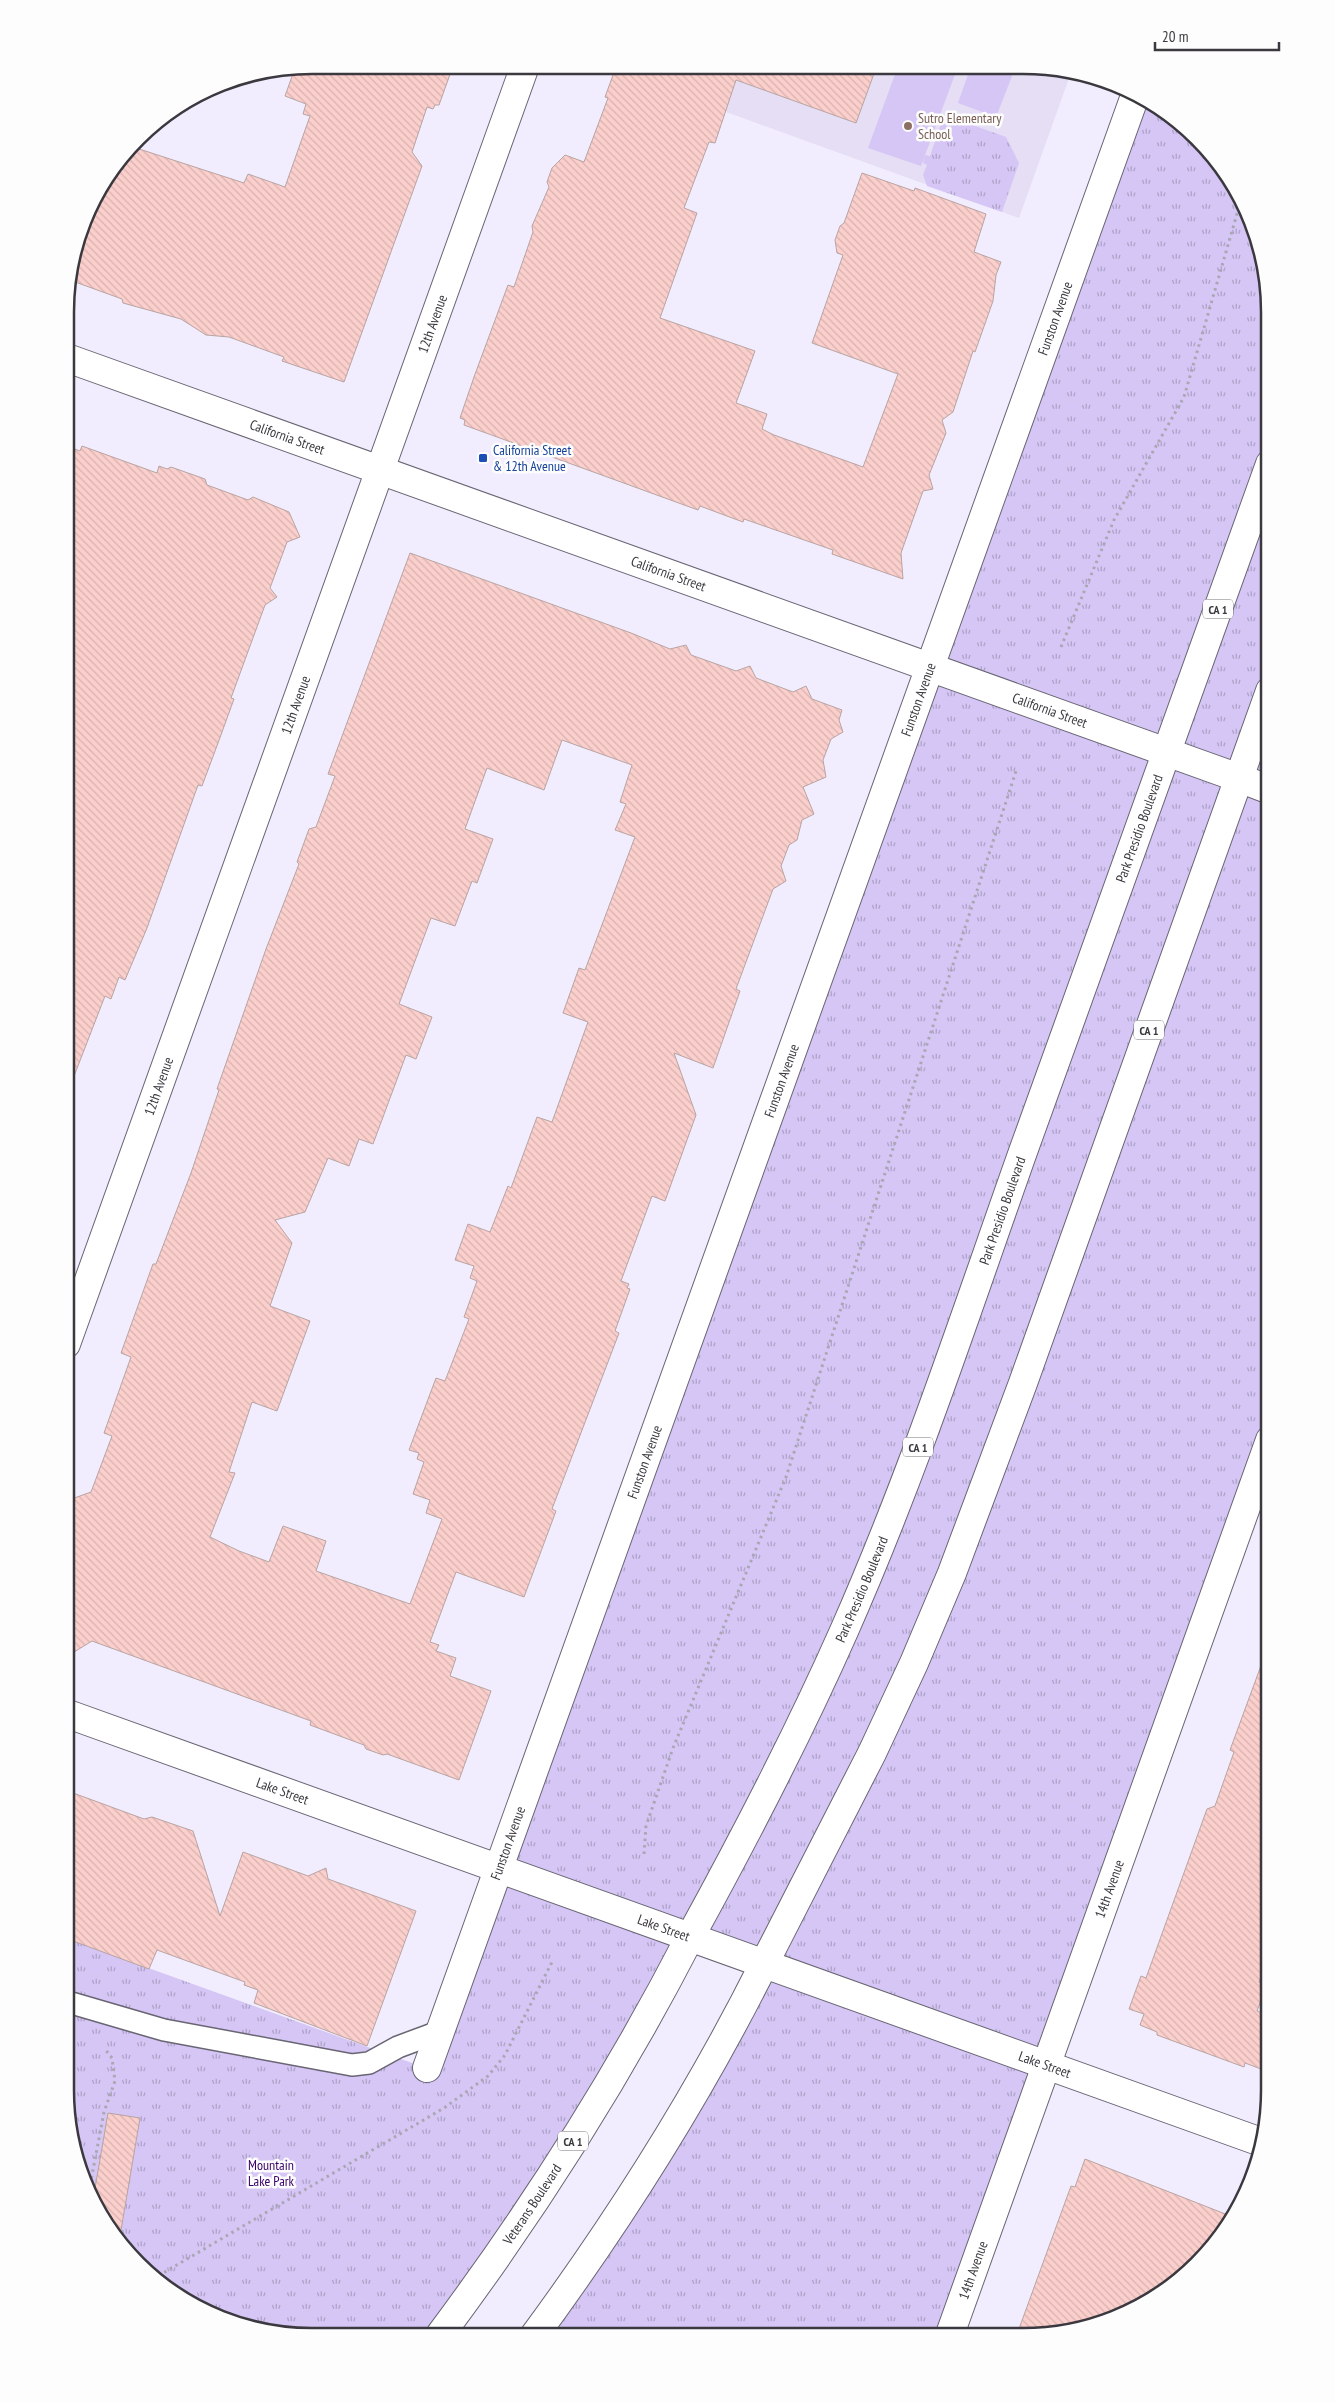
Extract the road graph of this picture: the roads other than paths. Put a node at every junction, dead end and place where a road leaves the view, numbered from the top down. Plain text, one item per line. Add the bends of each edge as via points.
1 (522, 74) edge
2 (1133, 101) edge
3 (74, 361) edge
4 (380, 471) junction
5 (1261, 489) edge
6 (930, 668) junction
7 (1261, 717) edge
8 (1166, 753) junction
9 (1239, 778) junction
10 (1261, 787) edge
11 (74, 1322) edge
12 (1261, 1465) edge
13 (74, 1716) edge
14 (498, 1868) junction
15 (690, 1937) junction
16 (764, 1964) junction
17 (74, 2004) edge
18 (440, 2031) junction
19 (1046, 2065) junction
20 (426, 2068) dead end
21 (1256, 2140) edge
22 (445, 2328) edge
23 (540, 2328) edge
24 (952, 2328) edge

1 - 4 main road, 12th Avenue
2 - 6 main road, Funston Avenue
3 - 4 main road, California Street
4 - 6 main road, California Street
4 - 11 main road, 12th Avenue
5 - 8 main road, Park Presidio Boulevard / CA 1
6 - 8 main road, California Street
6 - 14 main road, Funston Avenue
7 - 9 main road, CA 1
8 - 9 main road, California Street
8 - 15 main road, Park Presidio Boulevard / CA 1 via 948,1365 880,1544 844,1632 802,1719
9 - 10 main road, California Street
9 - 16 main road, CA 1 via 952,1573 872,1753
12 - 19 main road, 14th Avenue
13 - 14 main road, Lake Street
14 - 15 main road, Lake Street
14 - 18 main road, Funston Avenue
15 - 16 main road, Lake Street
15 - 22 main road, Veterans Boulevard / CA 1 via 656,2004 602,2096 504,2246
16 - 19 main road, Lake Street
16 - 23 main road, CA 1 via 685,2108 589,2259
17 - 18 lane via 164,2030 352,2065 369,2063 398,2047
18 - 20 main road, Funston Avenue
19 - 21 main road, Lake Street
19 - 24 main road, 14th Avenue

